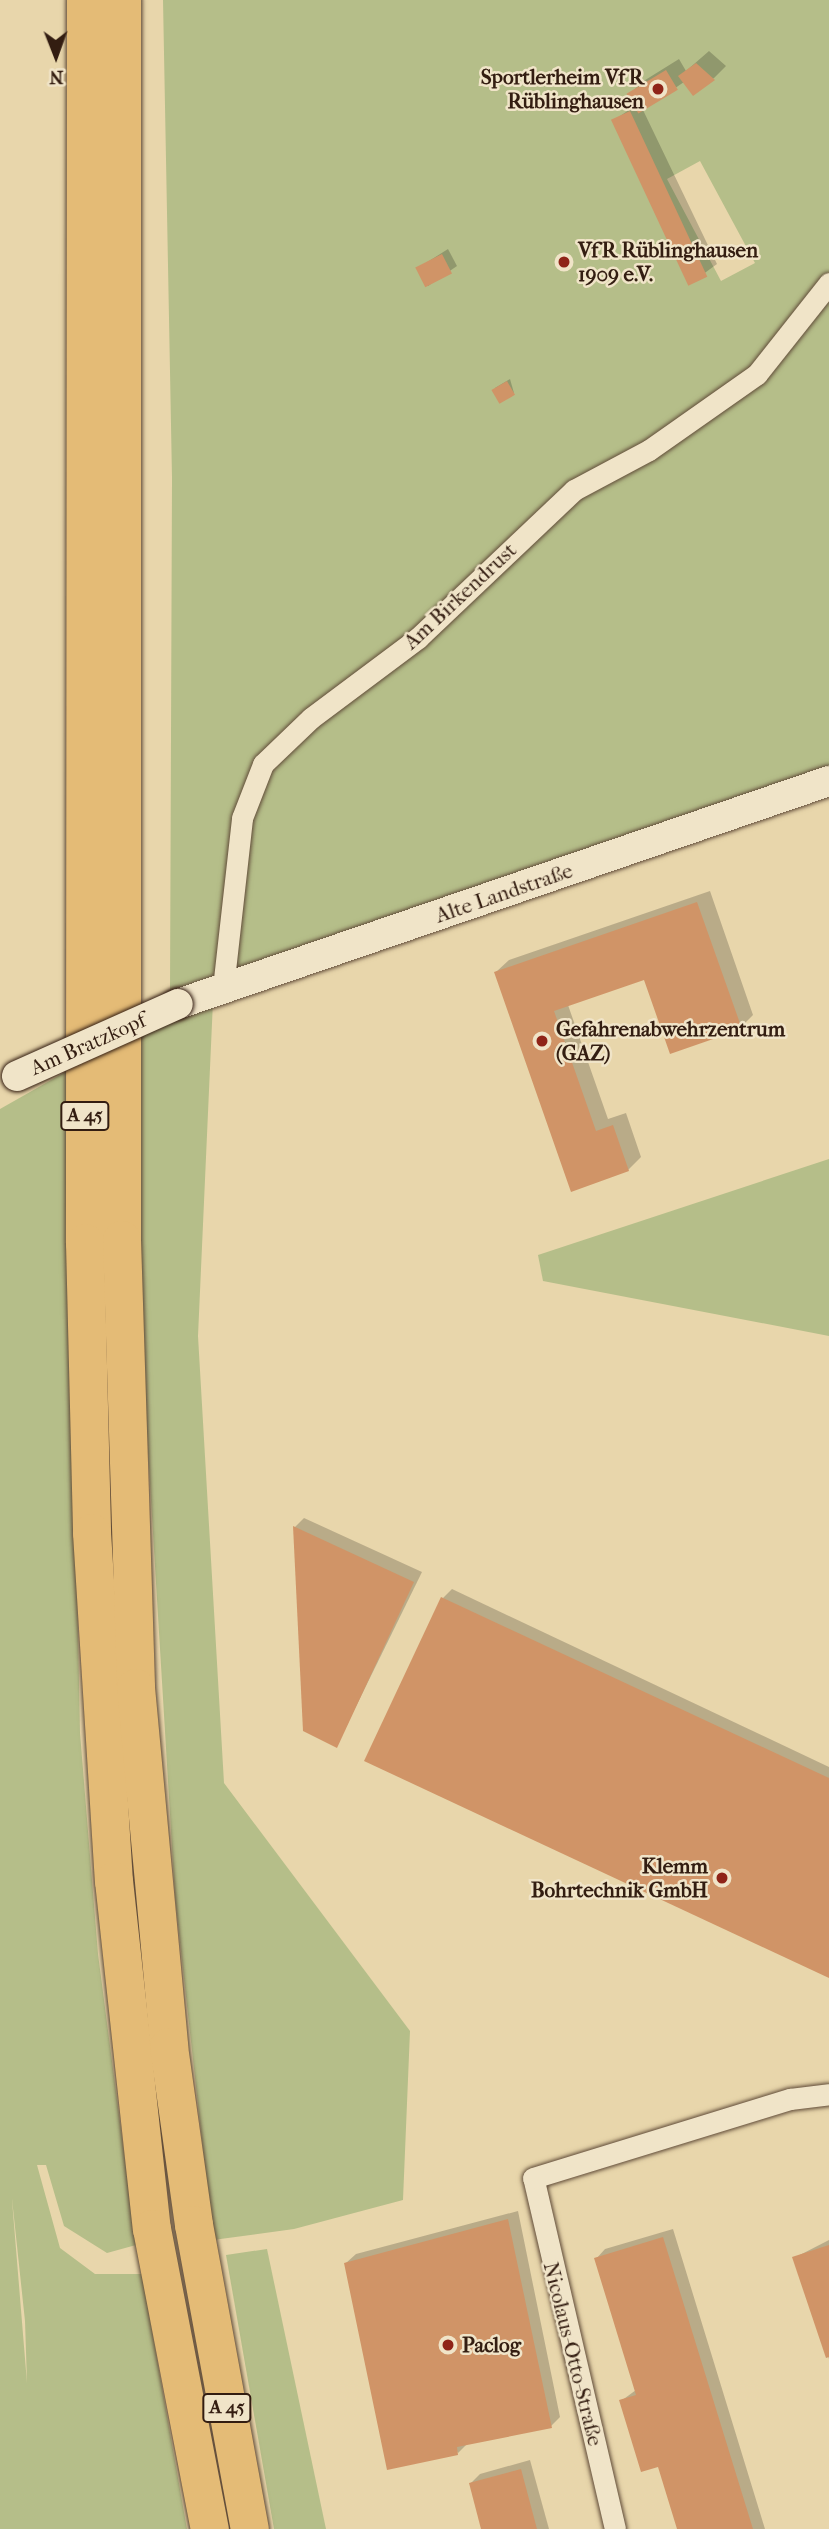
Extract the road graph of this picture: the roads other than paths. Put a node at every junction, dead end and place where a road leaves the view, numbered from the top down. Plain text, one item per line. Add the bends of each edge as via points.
1 (86, 0) edge
2 (122, 0) edge
3 (829, 283) edge
4 (829, 781) edge
5 (223, 988) junction
6 (178, 1004) joint
7 (8, 1081) edge
8 (829, 2094) edge
9 (210, 2529) edge
10 (250, 2529) edge
11 (615, 2529) edge

1 - 9 highway, A 45 via 85,1243 92,1533 114,1881 152,2229
2 - 10 highway, A 45 via 121,1240 128,1523 149,1873 194,2225
3 - 5 street, Am Birkendrust via 757,374 649,450 574,490 418,638 311,718 263,764 242,818
4 - 5 street, Alte Landstraße
5 - 6 street, Alte Landstraße
6 - 7 street, Am Bratzkopf, bridge
8 - 11 street, Nicolaus-Otto-Straße via 790,2099 533,2178

